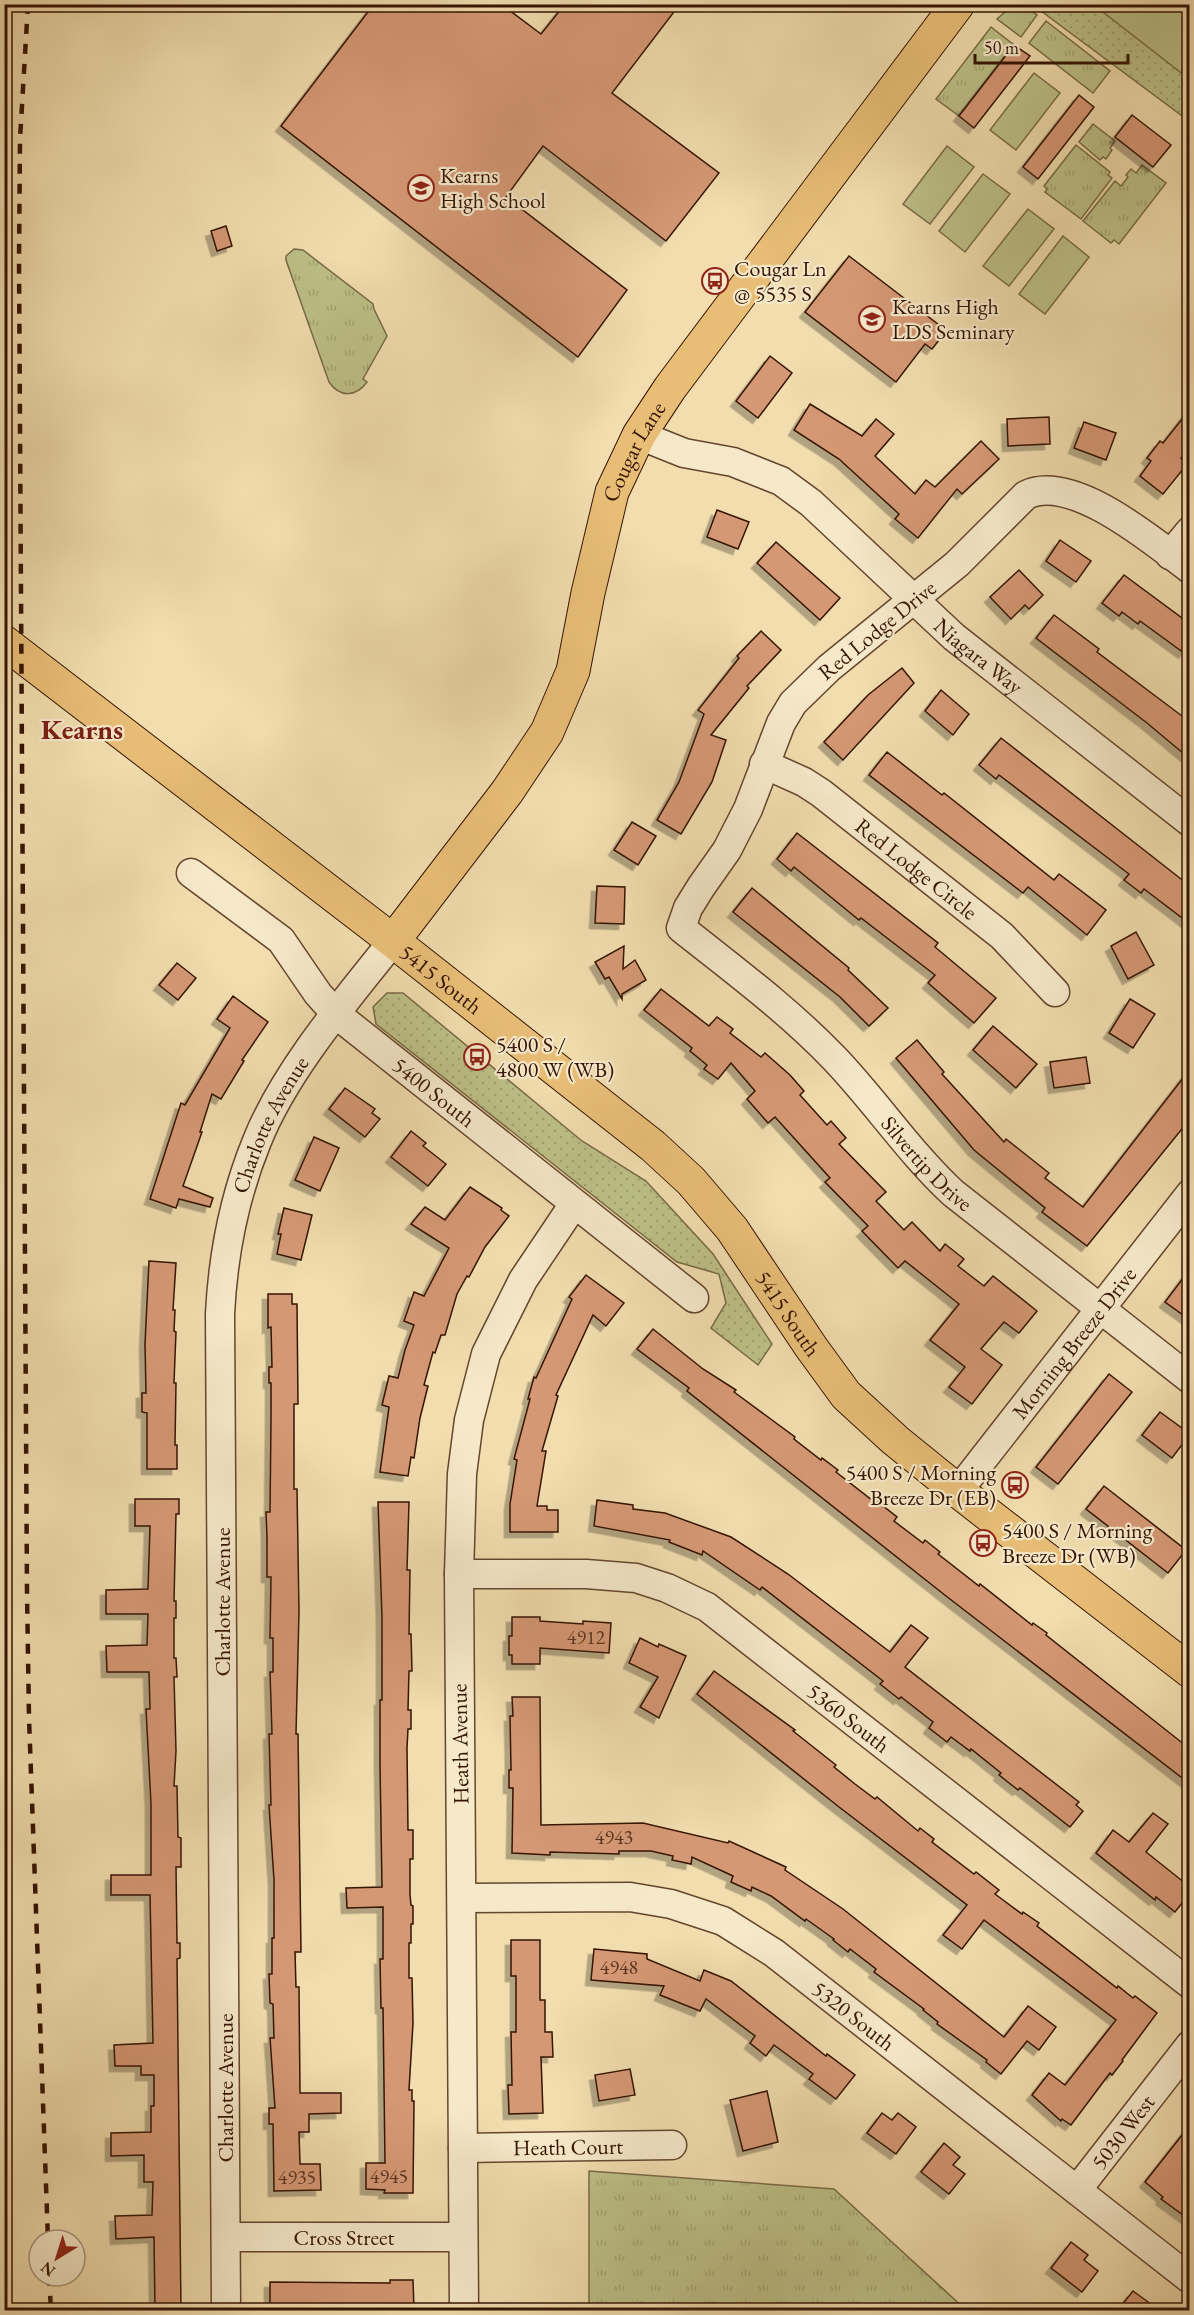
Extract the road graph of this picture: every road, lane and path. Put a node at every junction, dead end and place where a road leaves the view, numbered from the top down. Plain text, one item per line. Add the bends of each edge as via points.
1 (958, 4) edge
2 (639, 435) junction
3 (1190, 531) edge
4 (1180, 562) edge
5 (914, 600) junction
6 (4, 642) edge
7 (764, 764) junction
8 (1190, 822) edge
9 (191, 873) dead end
10 (681, 928) joint
11 (393, 941) junction
12 (1055, 992) dead end
13 (336, 1014) junction
14 (1190, 1194) edge
15 (574, 1204) junction
16 (694, 1298) dead end
17 (1101, 1309) junction
18 (1190, 1379) edge
19 (958, 1491) junction
20 (459, 1574) junction
21 (1190, 1671) edge
22 (462, 1899) junction
23 (1190, 1984) edge
24 (1190, 2045) edge
25 (672, 2145) dead end
26 (463, 2148) junction
27 (1077, 2190) junction
28 (226, 2237) junction
29 (463, 2237) junction
30 (1190, 2279) edge
31 (226, 2310) edge
32 (464, 2310) edge

1 - 2 main road, Cougar Lane via 670,388
2 - 5 street, Niagara Way via 684,453 734,462 782,481
2 - 11 main road, Cougar Lane via 612,492 573,671 547,732 507,792
3 - 4 street
4 - 5 street, Red Lodge Drive via 1123,519 1070,495 1047,490 1017,502 957,564
5 - 7 street, Red Lodge Drive via 808,686 781,723
5 - 8 street, Niagara Way via 982,659
6 - 11 main road, 5415 South
7 - 10 street, Red Lodge Drive via 728,850 700,887
7 - 12 street, Red Lodge Circle via 804,782 886,844 1002,936
9 - 13 street, 5400 South via 280,940
10 - 17 street, Silvertip Drive via 802,1025 874,1103 925,1167 953,1193
11 - 13 street, Charlotte Avenue
11 - 19 main road, 5415 South via 653,1146 691,1181 732,1229 846,1395
13 - 15 street, 5400 South
13 - 28 street, Charlotte Avenue via 289,1079 257,1139 237,1198 222,1275
14 - 17 street, Morning Breeze Drive
15 - 16 street, 5400 South
15 - 20 street, Heath Avenue via 523,1280 486,1354 469,1420 462,1474
17 - 18 street, Silvertip Drive
17 - 19 street, Morning Breeze Drive
19 - 21 main road
20 - 22 street, Heath Avenue
20 - 23 street, 5360 South via 636,1578 707,1607
22 - 26 street, Heath Avenue
22 - 27 street, 5320 South via 630,1897 671,1904 723,1921 774,1953
24 - 27 street, 5030 West
25 - 26 street, Heath Court
26 - 29 street, Heath Avenue
27 - 30 street, 5320 South
28 - 29 street, Cross Street
28 - 31 street, Charlotte Avenue
29 - 32 street, Heath Avenue

